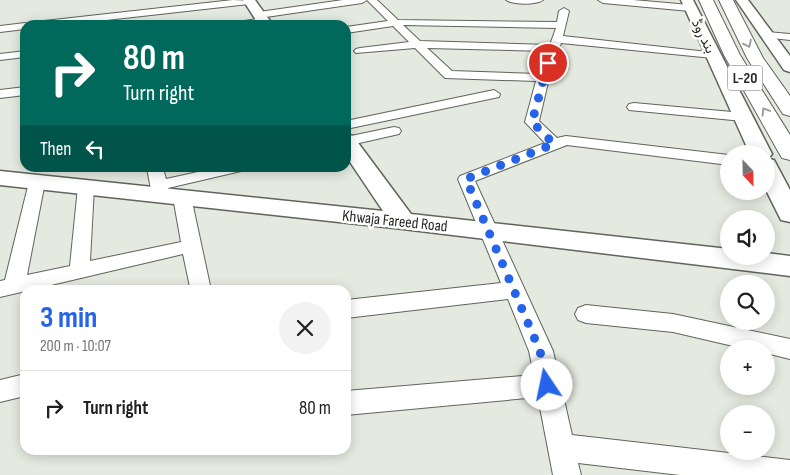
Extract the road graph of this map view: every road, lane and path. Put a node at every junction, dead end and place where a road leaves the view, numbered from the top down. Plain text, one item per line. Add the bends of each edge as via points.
1 (249, 0) edge
2 (362, 0) edge
3 (372, 0) edge
4 (511, 0) edge
5 (538, 0) edge
6 (603, 0) edge
7 (706, 0) edge
8 (726, 0) edge
9 (742, 0) edge
10 (688, 4) edge
11 (564, 11) dead end
12 (78, 20) edge
13 (263, 20) edge
14 (395, 23) junction
15 (562, 25) junction
16 (20, 27) edge
17 (0, 29) edge
18 (351, 29) edge
19 (767, 35) junction
20 (790, 36) edge
21 (417, 44) junction
22 (555, 44) junction
23 (360, 52) dead end
24 (20, 55) edge
25 (713, 55) junction
26 (0, 57) edge
27 (790, 67) edge
28 (543, 78) junction
29 (20, 92) edge
30 (0, 94) edge
31 (494, 94) dead end
32 (634, 107) dead end
33 (790, 110) edge
34 (743, 117) junction
35 (394, 131) dead end
36 (351, 136) edge
37 (351, 136) edge
38 (351, 143) edge
39 (554, 144) junction
40 (757, 145) edge
41 (790, 153) edge
42 (720, 159) edge
43 (157, 172) edge
44 (224, 172) edge
45 (0, 178) edge
46 (37, 182) junction
47 (775, 183) edge
48 (86, 187) junction
49 (167, 192) junction
50 (790, 214) edge
51 (403, 221) junction
52 (487, 231) junction
53 (191, 246) junction
54 (790, 266) edge
55 (79, 272) junction
56 (20, 285) edge
57 (20, 285) edge
58 (200, 285) edge
59 (7, 288) edge
60 (514, 290) junction
61 (351, 308) edge
62 (586, 314) dead end
63 (790, 350) edge
64 (547, 385) junction
65 (20, 386) edge
66 (0, 391) edge
67 (351, 403) edge
68 (560, 447) junction
69 (698, 469) edge
70 (790, 474) edge
71 (567, 475) edge

1 - 12 street
1 - 13 main road
2 - 13 street
3 - 14 street
4 - 5 street
6 - 10 street
41 -> 7 highway, L-20 via 732,55
8 -> 33 highway, L-20 via 755,58
9 - 19 main road
10 - 25 main road, بند روڈ
11 - 15 street
14 - 15 street
14 - 18 street
14 - 21 street
15 - 22 street
16 - 17 street
19 - 20 street
19 - 27 main road
21 - 22 street
21 - 23 street
21 - 28 street via 450,76
22 - 25 street
22 - 28 street
24 - 26 street
25 - 34 main road, بند روڈ
28 - 39 street via 532,122
29 - 30 street
31 - 36 street
32 - 34 street
34 - 40 main road, بند روڈ
35 - 37 street
38 - 51 main road
39 - 42 street via 566,140
39 - 52 street via 466,179
43 - 49 street
44 - 49 street
45 - 46 main road, Khwaja Fareed Road
46 - 48 main road, Khwaja Fareed Road
46 - 59 street
47 - 50 main road
48 - 49 main road, Khwaja Fareed Road
48 - 55 street
49 - 51 main road, Khwaja Fareed Road
49 - 53 street
51 - 52 main road, Khwaja Fareed Road
52 - 54 main road, Khwaja Fareed Road
52 - 60 street
53 - 55 street
53 - 58 street
55 - 57 street
56 - 59 street
60 - 61 street
60 - 64 street via 540,351
62 - 63 street via 673,323
64 - 67 street
64 - 68 street
65 - 66 street
68 - 69 street
68 - 71 street
69 - 70 street

